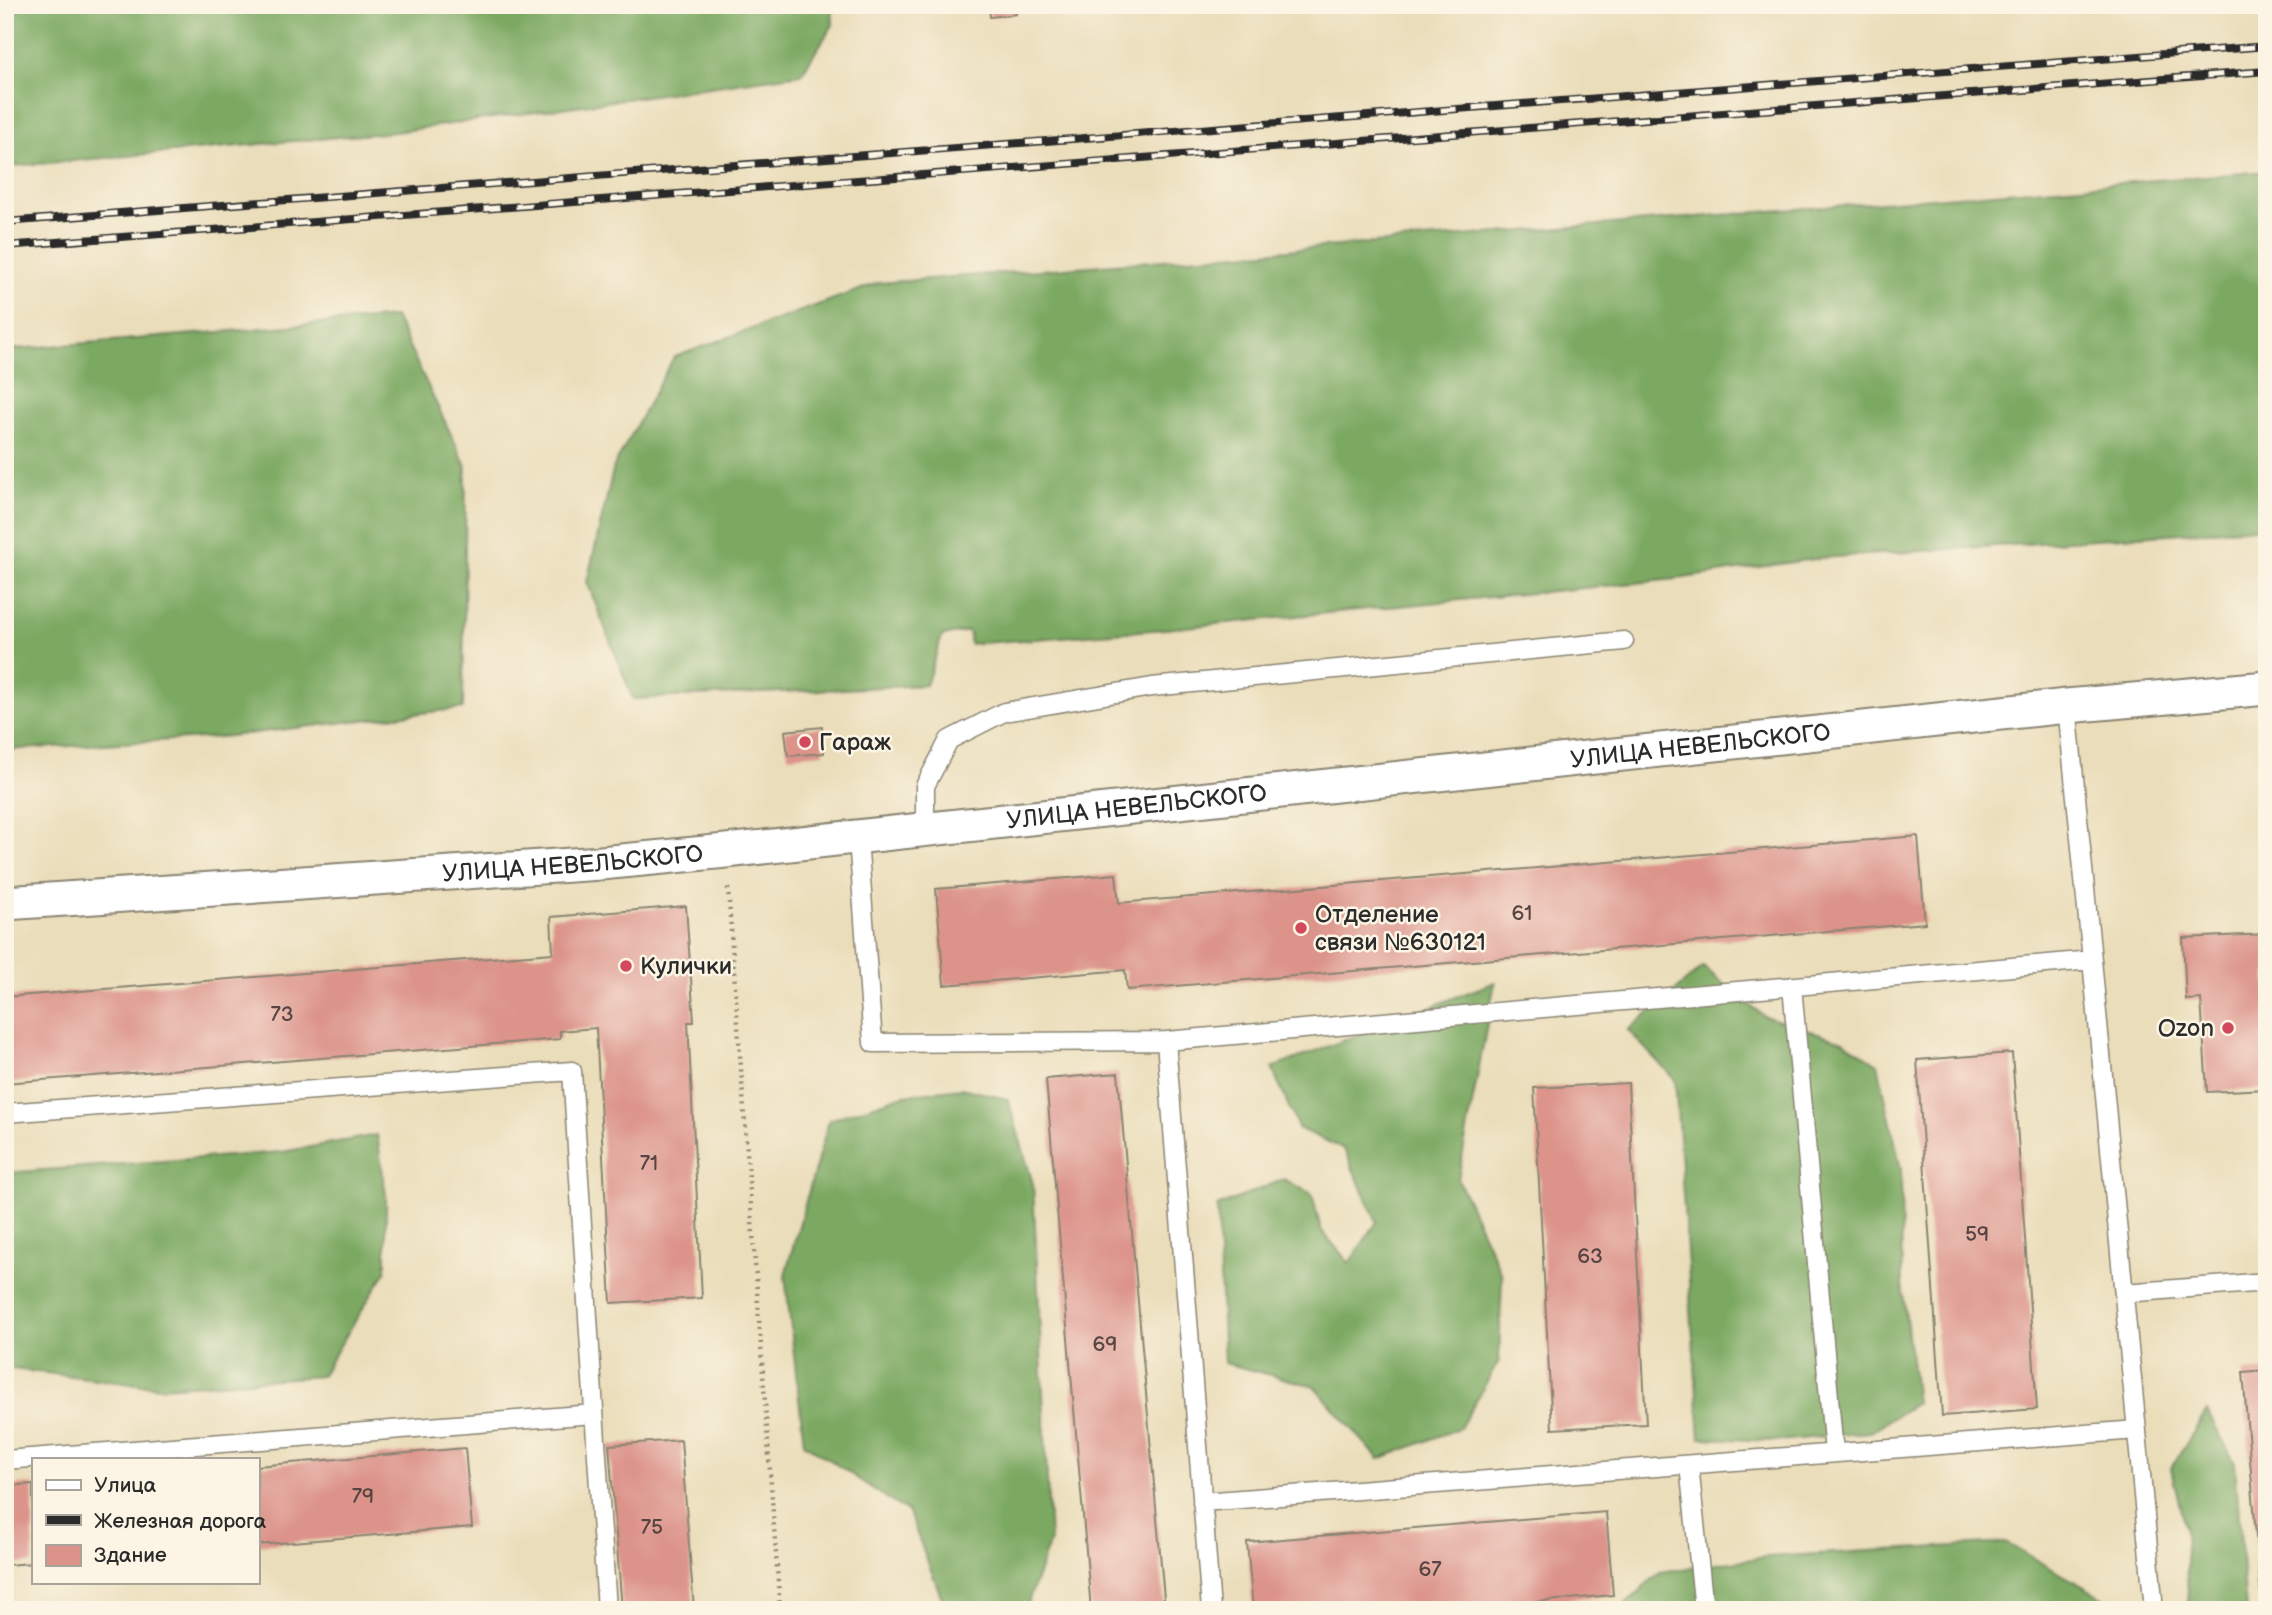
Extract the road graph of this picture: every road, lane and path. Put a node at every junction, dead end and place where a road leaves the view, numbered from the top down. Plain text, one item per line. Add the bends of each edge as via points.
1 (1624, 641) dead end
2 (2267, 688) edge
3 (2067, 706) junction
4 (925, 831) junction
5 (858, 838) junction
6 (726, 851) junction
7 (5, 903) edge
8 (2092, 960) junction
9 (1792, 986) junction
10 (1166, 1041) junction
11 (5, 1113) edge
12 (2267, 1282) edge
13 (2124, 1293) junction
14 (594, 1414) junction
15 (2137, 1430) junction
16 (1834, 1453) junction
17 (5, 1460) edge
18 (1689, 1465) junction
19 (1202, 1502) junction
20 (607, 1610) edge
21 (780, 1610) edge
22 (1210, 1610) edge
23 (1704, 1610) edge
24 (2154, 1610) edge

1 - 4 lane via 1152,687 1004,712 949,740 925,786
2 - 3 street, УЛИЦА НЕВЕЛЬСКОГО
3 - 4 street, УЛИЦА НЕВЕЛЬСКОГО
3 - 8 lane
4 - 5 street, УЛИЦА НЕВЕЛЬСКОГО
5 - 6 street, УЛИЦА НЕВЕЛЬСКОГО
5 - 10 lane via 873,1043
6 - 7 street, УЛИЦА НЕВЕЛЬСКОГО
6 - 21 path
8 - 9 lane
8 - 13 lane
9 - 10 lane
9 - 16 lane
10 - 19 lane
11 - 14 lane via 572,1070
12 - 13 lane
13 - 15 lane
14 - 17 lane
14 - 20 lane
15 - 16 lane
15 - 24 lane
16 - 18 lane
18 - 19 lane
18 - 23 lane
19 - 22 lane

